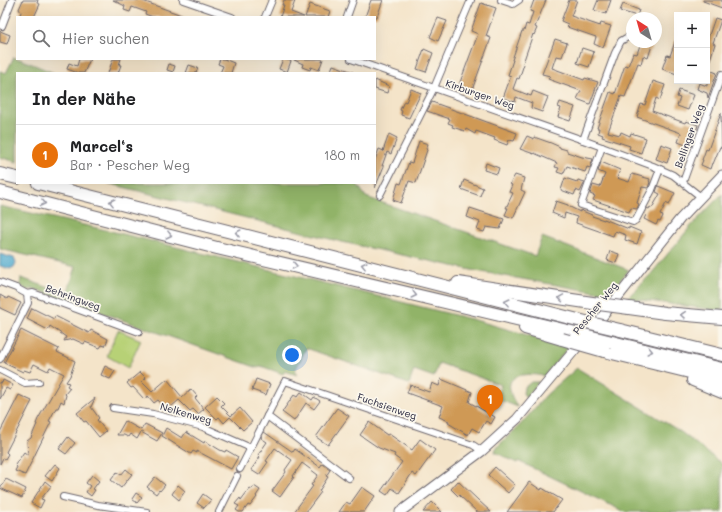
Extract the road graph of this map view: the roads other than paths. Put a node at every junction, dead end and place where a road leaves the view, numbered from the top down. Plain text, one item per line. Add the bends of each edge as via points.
1 (12, 0) edge
2 (184, 0) edge
3 (272, 0) edge
4 (353, 0) edge
5 (471, 0) edge
6 (501, 0) edge
7 (519, 0) edge
8 (191, 1) edge
9 (229, 16) edge
10 (266, 16) edge
11 (347, 16) edge
12 (2, 26) dead end
13 (626, 38) dead end
14 (354, 60) edge
15 (722, 74) edge
16 (434, 88) junction
17 (583, 140) junction
18 (602, 147) junction
19 (660, 169) junction
20 (0, 174) edge
21 (722, 175) edge
22 (16, 178) edge
23 (683, 182) junction
24 (42, 184) edge
25 (2, 192) edge
26 (380, 195) dead end
27 (700, 196) junction
28 (402, 274) junction
29 (0, 282) edge
30 (27, 294) junction
31 (487, 312) junction
32 (722, 318) edge
33 (139, 332) dead end
34 (722, 355) edge
35 (0, 358) edge
36 (653, 364) junction
37 (722, 369) edge
38 (0, 370) edge
39 (722, 380) edge
40 (39, 382) dead end
41 (722, 392) edge
42 (113, 408) dead end
43 (267, 416) junction
44 (251, 448) junction
45 (482, 450) junction
46 (240, 469) dead end
47 (237, 476) dead end
48 (349, 478) dead end
49 (63, 497) dead end
50 (147, 512) edge
51 (220, 512) edge
52 (400, 512) edge

1 - 12 street
2 - 8 street
3 - 10 street
4 - 11 street
5 - 16 street
6 - 7 street via 513,4
8 - 9 street
13 - 17 street via 621,41 615,52
14 - 16 street, Kirburger Weg
15 - 23 street, Bellinger Weg
16 - 17 street, Kirburger Weg
16 - 26 street
17 - 18 street, Kirburger Weg
18 - 19 street, Kirburger Weg
18 - 19 street via 581,205 633,222 649,196
19 - 23 street, Kirburger Weg
20 - 22 highway
21 - 27 street, Pescher Weg
23 - 27 street, Kirburger Weg
28 -> 24 highway
25 -> 31 highway via 217,248
27 - 45 street, Pescher Weg via 525,410
32 -> 28 highway, bridge via 599,304
34 -> 28 highway, bridge
29 - 30 street, Behringweg
30 - 33 street, Behringweg via 33,293
30 - 35 street via 28,303
31 - 36 highway, bridge via 509,323
31 -> 37 highway, bridge
36 - 39 highway
36 - 41 highway
38 - 40 street via 25,383
42 - 44 street, Nelkenweg via 153,414 203,427
43 - 44 street
43 - 45 street, Fuchsienweg via 285,381
43 - 48 street
44 - 46 street
45 - 52 street, Pescher Weg
47 - 51 street
49 - 50 street

